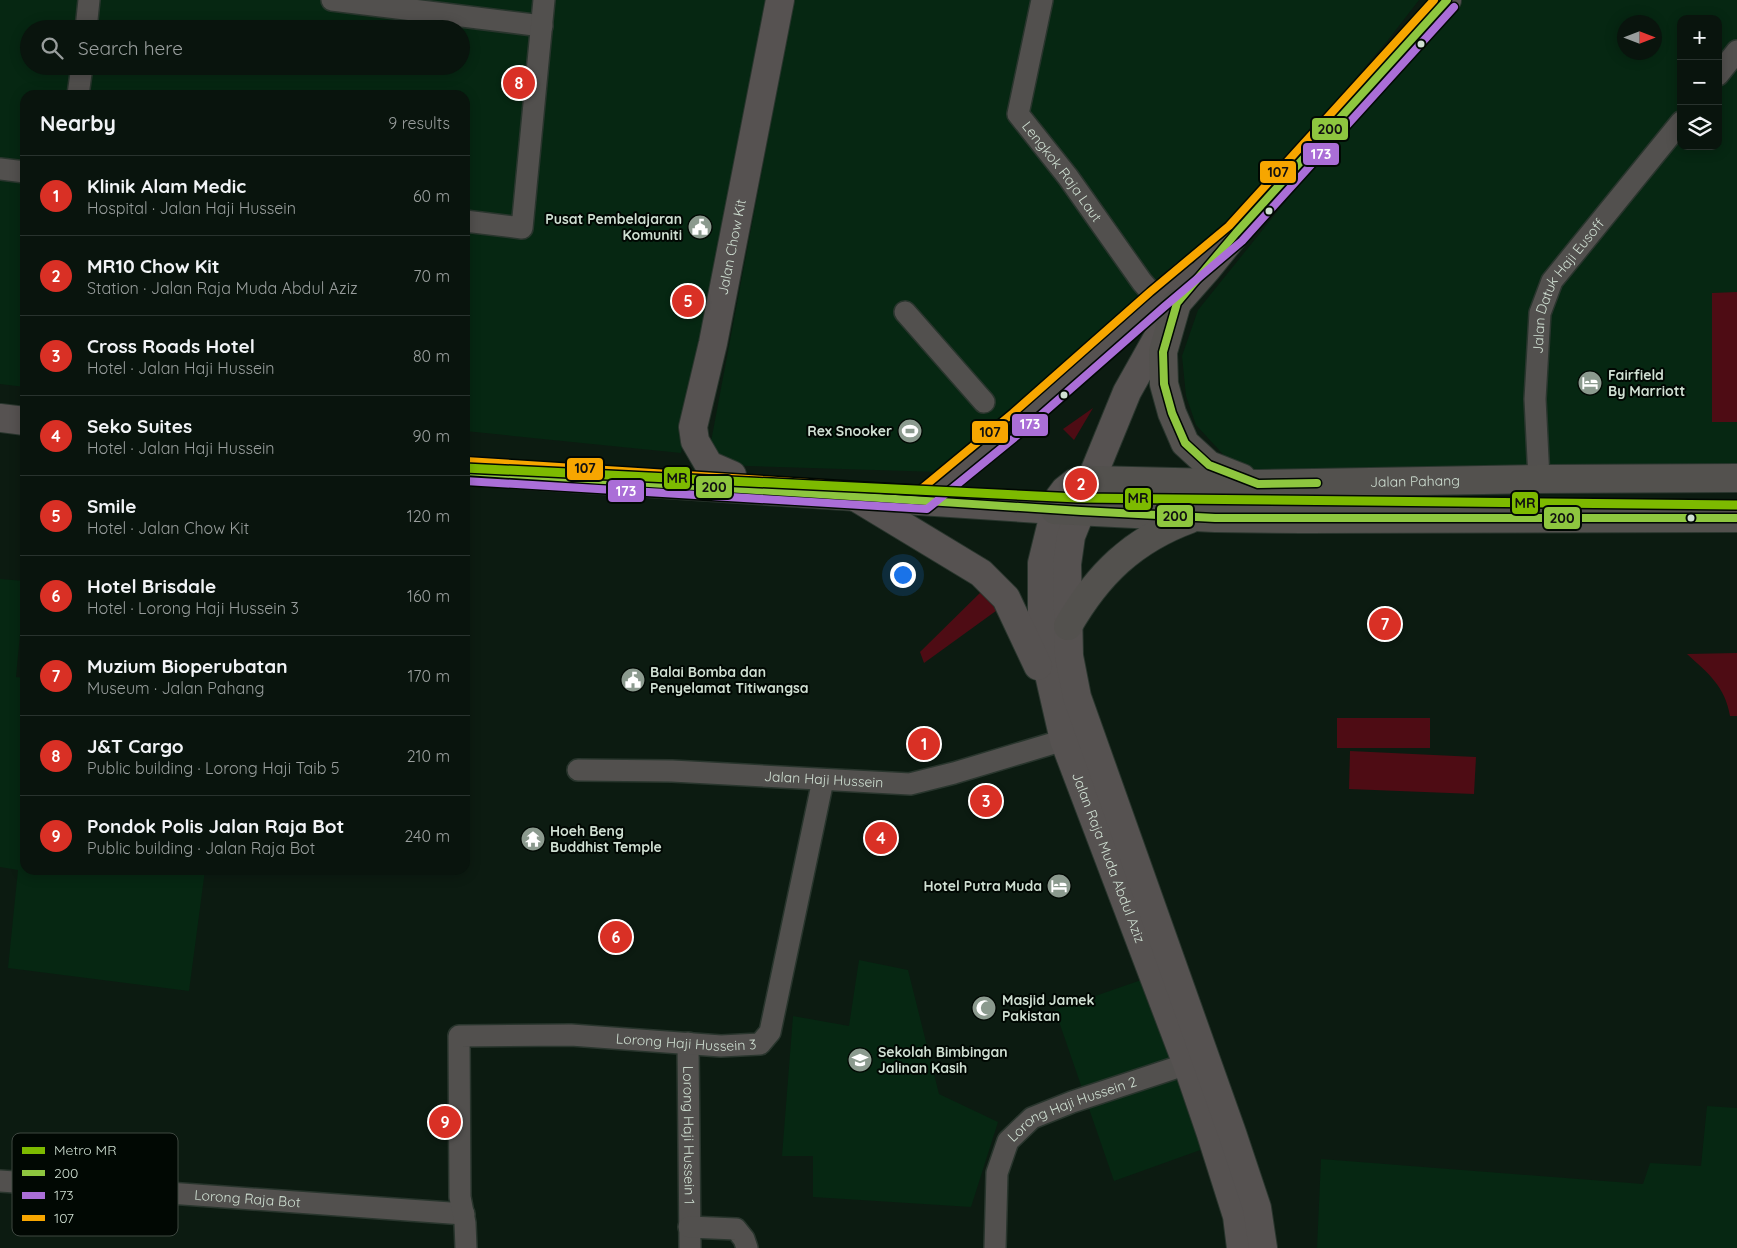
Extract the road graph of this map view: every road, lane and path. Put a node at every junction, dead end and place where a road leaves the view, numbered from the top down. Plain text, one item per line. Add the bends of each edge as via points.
1 (89, 0) edge
2 (332, 0) edge
3 (544, 0) edge
4 (780, 0) edge
5 (1042, 0) edge
6 (1447, 0) edge
7 (87, 20) edge
8 (542, 26) junction
9 (1737, 51) edge
10 (1722, 70) edge
11 (81, 75) edge
12 (79, 90) edge
13 (1677, 127) edge
14 (0, 169) edge
15 (20, 171) edge
16 (470, 222) edge
17 (1167, 301) junction
18 (905, 312) dead end
19 (984, 402) dead end
20 (0, 418) edge
21 (20, 420) edge
22 (470, 471) edge
23 (732, 475) junction
24 (1737, 478) edge
25 (1539, 479) junction
26 (1091, 480) junction
27 (648, 483) junction
28 (1258, 484) junction
29 (854, 496) junction
30 (910, 499) junction
31 (1068, 511) junction
32 (1197, 517) junction
33 (1737, 518) edge
34 (1068, 626) junction
35 (1064, 740) junction
36 (578, 770) dead end
37 (823, 780) junction
38 (688, 1043) junction
39 (1187, 1064) junction
40 (178, 1194) edge
41 (464, 1214) junction
42 (690, 1238) edge
43 (466, 1248) edge
44 (747, 1248) edge
45 (995, 1248) edge
46 (1240, 1248) edge
47 (1264, 1248) edge

1 - 7 street
2 - 8 street
3 - 8 street
4 - 23 main road, Jalan Chow Kit via 713,343 693,427 695,441 709,465
5 - 17 street, Lengkok Raja Laut via 1018,114 1068,177 1142,282
6 - 17 main road via 1236,232 1207,269
8 - 16 street via 522,228
9 - 10 street
11 - 12 street
13 - 25 street, Jalan Datuk Haji Eusoff via 1552,281 1540,313 1535,399
14 - 15 street
17 - 26 main road
17 - 28 main road via 1164,384 1185,443 1209,465
17 - 30 main road via 1019,420
18 - 19 street
20 - 21 main road
22 - 27 main road
23 - 27 main road
23 - 30 main road via 856,484
24 - 25 main road, Jalan Pahang
25 - 28 main road, Jalan Pahang
26 - 28 main road, Jalan Pahang
26 - 31 main road
27 - 29 main road
29 - 30 main road
29 - 35 main road via 981,573 1006,598 1037,664
30 - 31 main road
31 - 32 main road
31 - 34 main road, Jalan Raja Muda Abdul Aziz via 1071,536 1067,564
31 - 35 main road, Jalan Raja Muda Abdul Aziz via 1042,563 1045,657
32 - 33 main road
32 - 34 main road via 1155,534 1118,561 1083,600
34 - 47 main road, Jalan Raja Muda Abdul Aziz via 1069,656 1077,696 1232,1133 1257,1208
35 - 37 street, Jalan Haji Hussein via 910,784
35 - 39 main road, Jalan Raja Muda Abdul Aziz
36 - 37 street, Jalan Haji Hussein via 672,771
37 - 38 street, Lorong Haji Hussein 3 via 770,1032 760,1044 721,1046
38 - 41 street, Lorong Haji Hussein 3 via 572,1035 459,1036 460,1197
38 - 42 street, Lorong Haji Hussein 1
39 - 45 street, Lorong Haji Hussein 2 via 1032,1118 1008,1141 997,1173
39 - 46 main road, Jalan Raja Muda Abdul Aziz via 1237,1216
40 - 41 street, Lorong Raja Bot
41 - 43 street
42 - 44 street, Lorong Haji Hussein 1 via 736,1229

